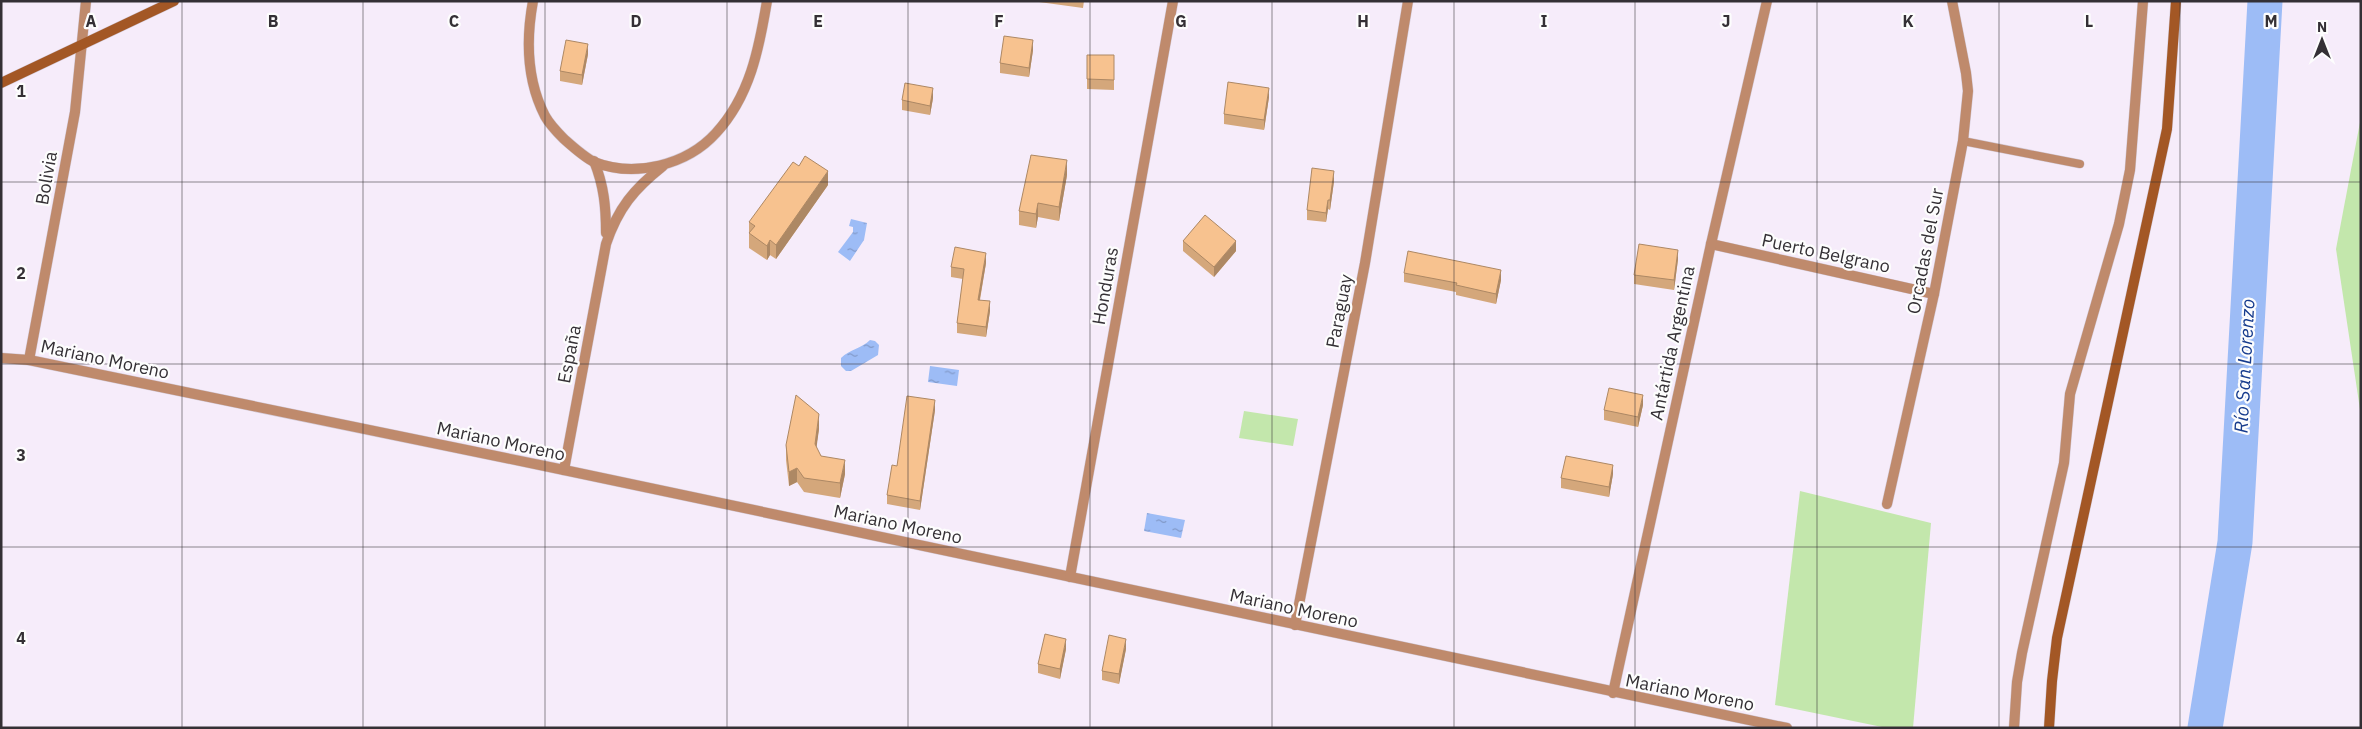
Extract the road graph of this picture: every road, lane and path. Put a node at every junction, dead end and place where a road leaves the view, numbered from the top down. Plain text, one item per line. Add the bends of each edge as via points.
1 (86, 1) edge
2 (174, 1) edge
3 (533, 1) edge
4 (767, 1) edge
5 (1173, 1) edge
6 (1408, 1) edge
7 (1767, 1) edge
8 (1952, 1) edge
9 (2143, 1) edge
10 (2176, 1) edge
11 (80, 46) junction
12 (1, 84) edge
13 (1963, 141) junction
14 (594, 162) junction
15 (2080, 164) dead end
16 (665, 165) junction
17 (606, 244) junction
18 (1710, 244) junction
19 (1934, 294) junction
20 (1, 358) edge
21 (29, 360) junction
22 (564, 470) junction
23 (1887, 504) dead end
24 (1070, 577) junction
25 (1295, 625) junction
26 (1613, 693) junction
27 (1787, 728) edge
28 (2014, 728) edge
29 (2049, 728) edge

1 - 11 street, Bolivia
2 - 11 street
3 - 14 street via 528,38 531,73 538,97 554,130
4 - 16 street, España via 754,65 731,114 702,146
5 - 24 street, Honduras
6 - 25 street, Paraguay via 1365,263
7 - 18 street, Antártida Argentina
8 - 13 street, Orcadas del Sur via 1968,91
9 - 28 street via 2130,170 2119,224 2070,394 2064,463 2022,653
10 - 29 street via 2167,129 2057,638
11 - 12 street
11 - 21 street, Bolivia via 76,106
13 - 15 lane
13 - 19 street, Orcadas del Sur
14 - 16 street, España via 625,168
14 - 17 street, España via 606,202
16 - 17 street, España via 642,183 624,204
17 - 22 street, España
18 - 19 street, Puerto Belgrano
18 - 26 street, Antártida Argentina
19 - 23 street, Orcadas del Sur
20 - 21 street, Mariano Moreno
21 - 22 street, Mariano Moreno
22 - 24 street, Mariano Moreno
24 - 25 street, Mariano Moreno
25 - 26 street, Mariano Moreno
26 - 27 street, Mariano Moreno

